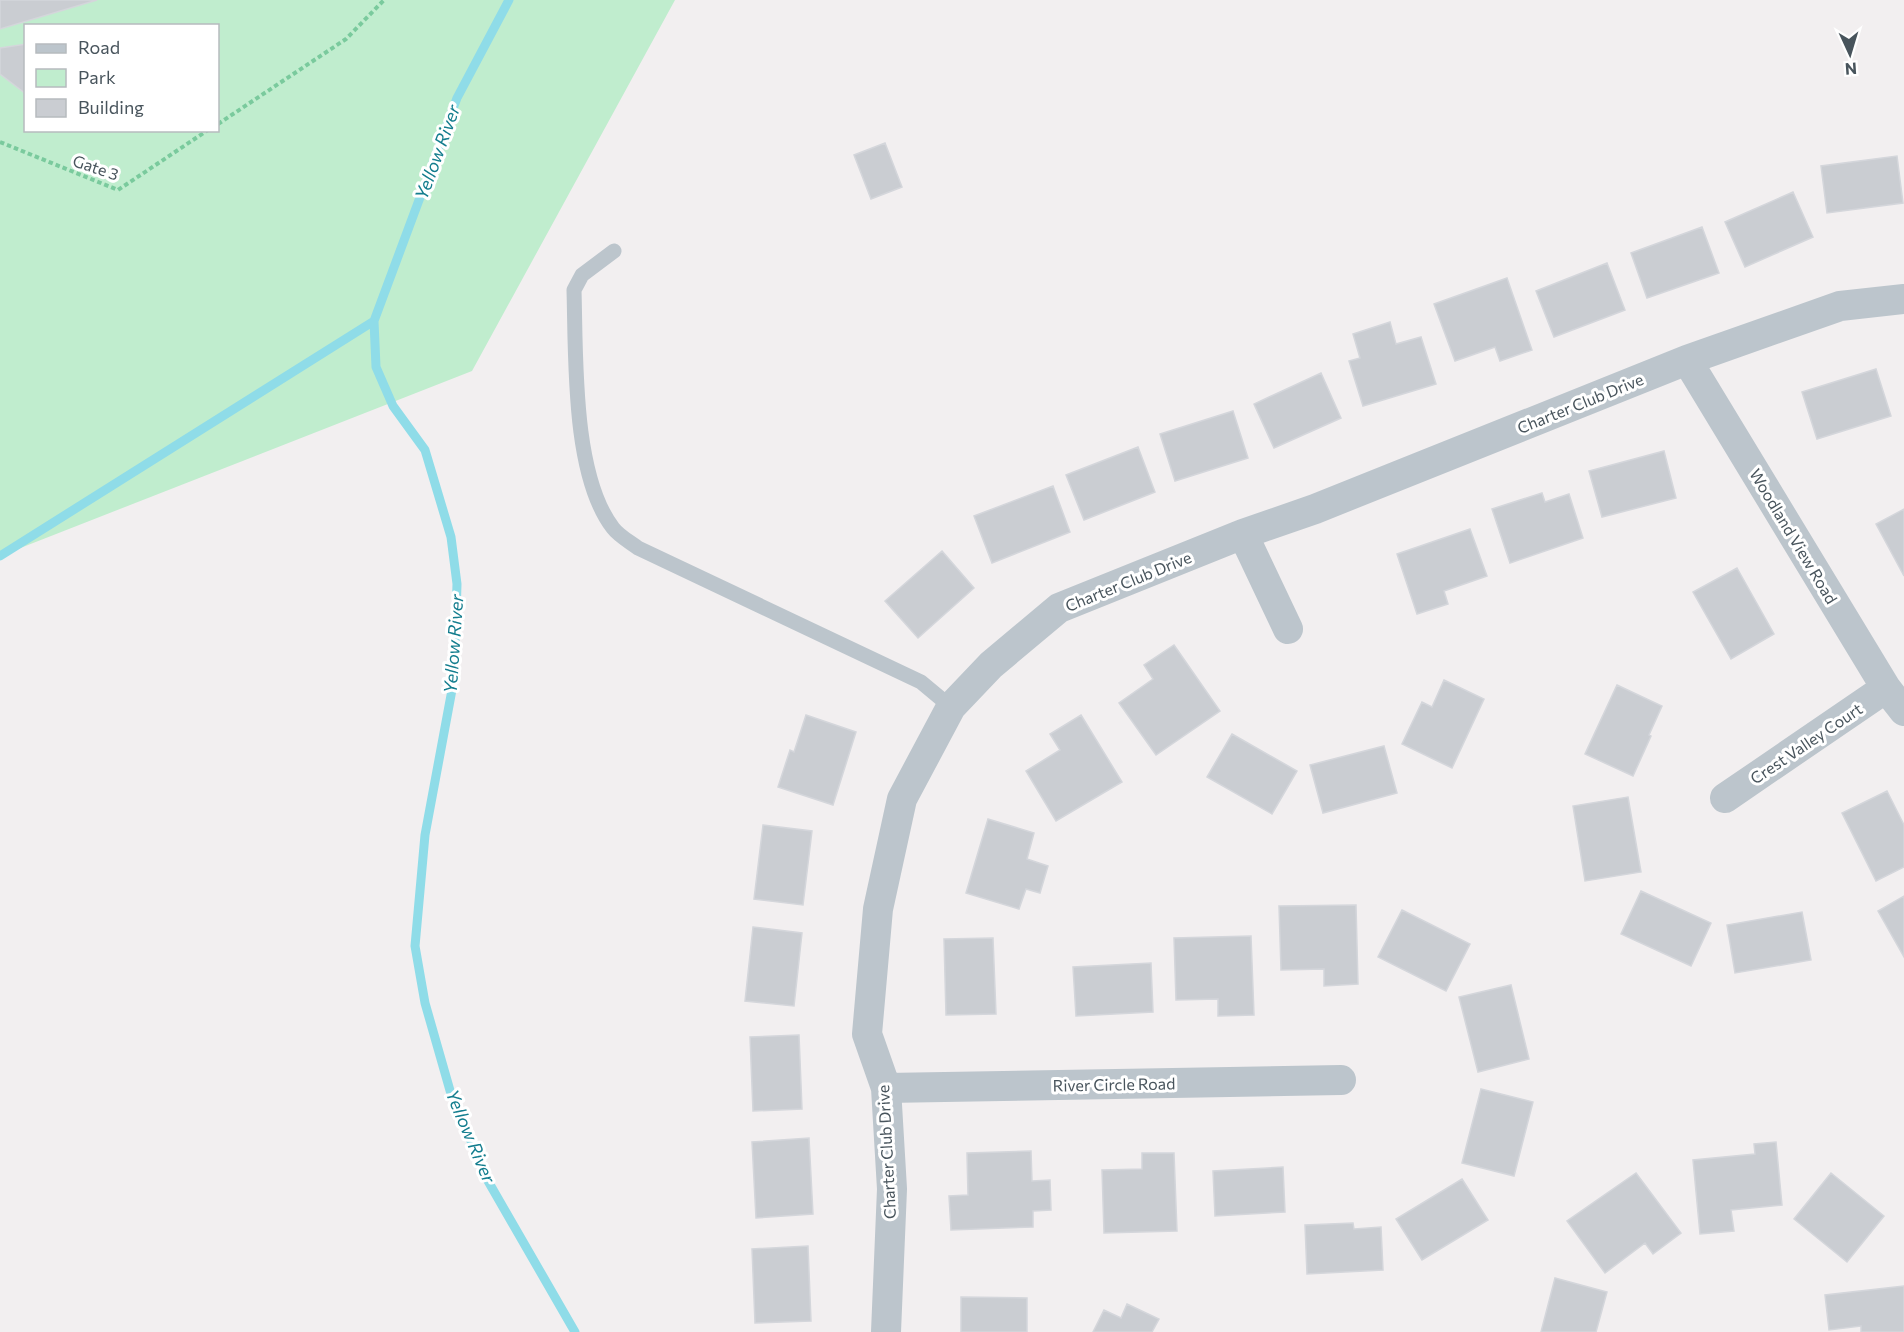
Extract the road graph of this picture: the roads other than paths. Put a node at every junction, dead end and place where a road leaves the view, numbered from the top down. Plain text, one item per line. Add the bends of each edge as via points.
1 (614, 251) dead end
2 (1904, 299) edge
3 (1687, 360) junction
4 (1243, 534) junction
5 (1288, 629) dead end
6 (1895, 700) edge
7 (951, 707) junction
8 (1725, 798) dead end
9 (1341, 1080) dead end
10 (886, 1088) junction
11 (886, 1332) edge

1 - 7 lane via 582,274 574,290 579,417 592,488 614,530 638,548 921,682
2 - 3 street, Charter Club Drive via 1840,306
3 - 4 street, Charter Club Drive
3 - 6 street, Woodland View Road
4 - 5 street
4 - 7 street, Charter Club Drive via 1059,608 991,665
6 - 8 street, Crest Valley Court
7 - 10 street, Charter Club Drive via 902,800 878,909 867,1034
9 - 10 street, River Circle Road
10 - 11 street, Charter Club Drive via 892,1189

